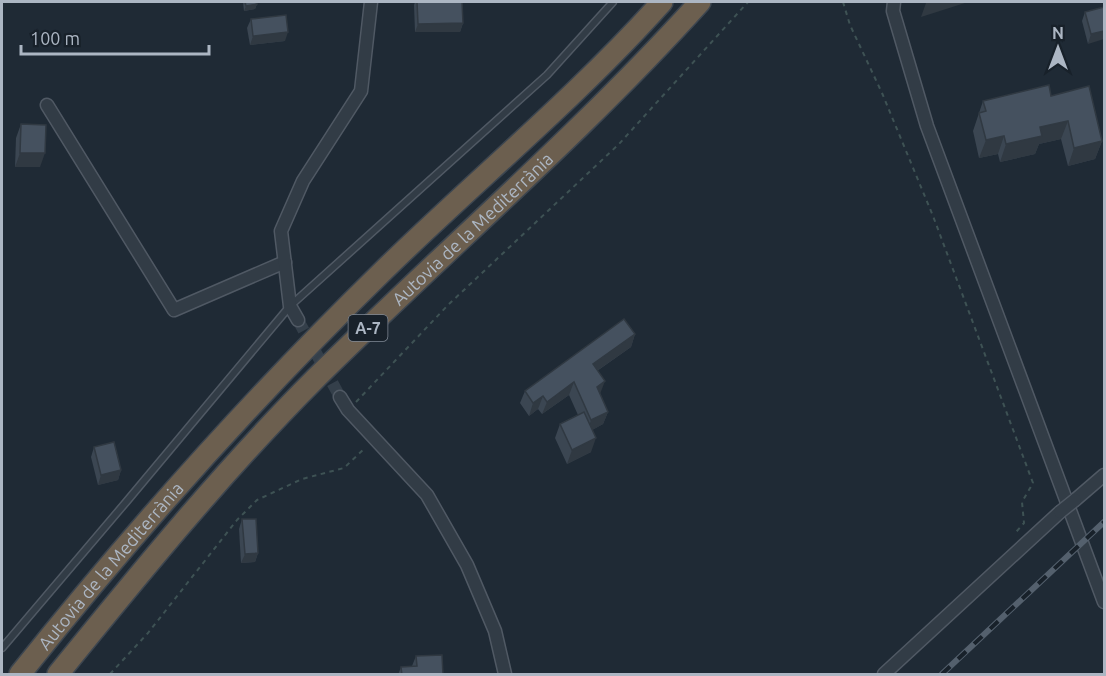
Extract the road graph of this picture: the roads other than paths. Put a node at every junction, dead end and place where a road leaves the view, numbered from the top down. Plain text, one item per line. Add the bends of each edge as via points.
1 (371, 2) edge
2 (613, 2) edge
3 (662, 2) edge
4 (700, 2) edge
5 (894, 2) edge
6 (47, 105) dead end
7 (285, 262) junction
8 (290, 306) junction
9 (298, 320) tunnel mouth
10 (340, 397) tunnel mouth
11 (1104, 475) edge
12 (1104, 602) edge
13 (2, 648) edge
14 (20, 675) edge
15 (58, 675) edge
16 (505, 675) edge
17 (884, 675) edge

1 - 7 street via 361,91 303,181 281,231
2 - 8 lane via 547,75
3 - 14 highway, Autovia de la Mediterrània / A-7 via 594,72 385,269 240,417 156,509
4 - 15 highway, Autovia de la Mediterrània / A-7 via 561,146 307,388 154,555
5 - 12 street via 893,11 927,126
6 - 7 street via 174,310
7 - 8 street
8 - 9 street
8 - 13 lane
10 - 16 street via 427,495 467,565 495,631
11 - 17 street, bridge

